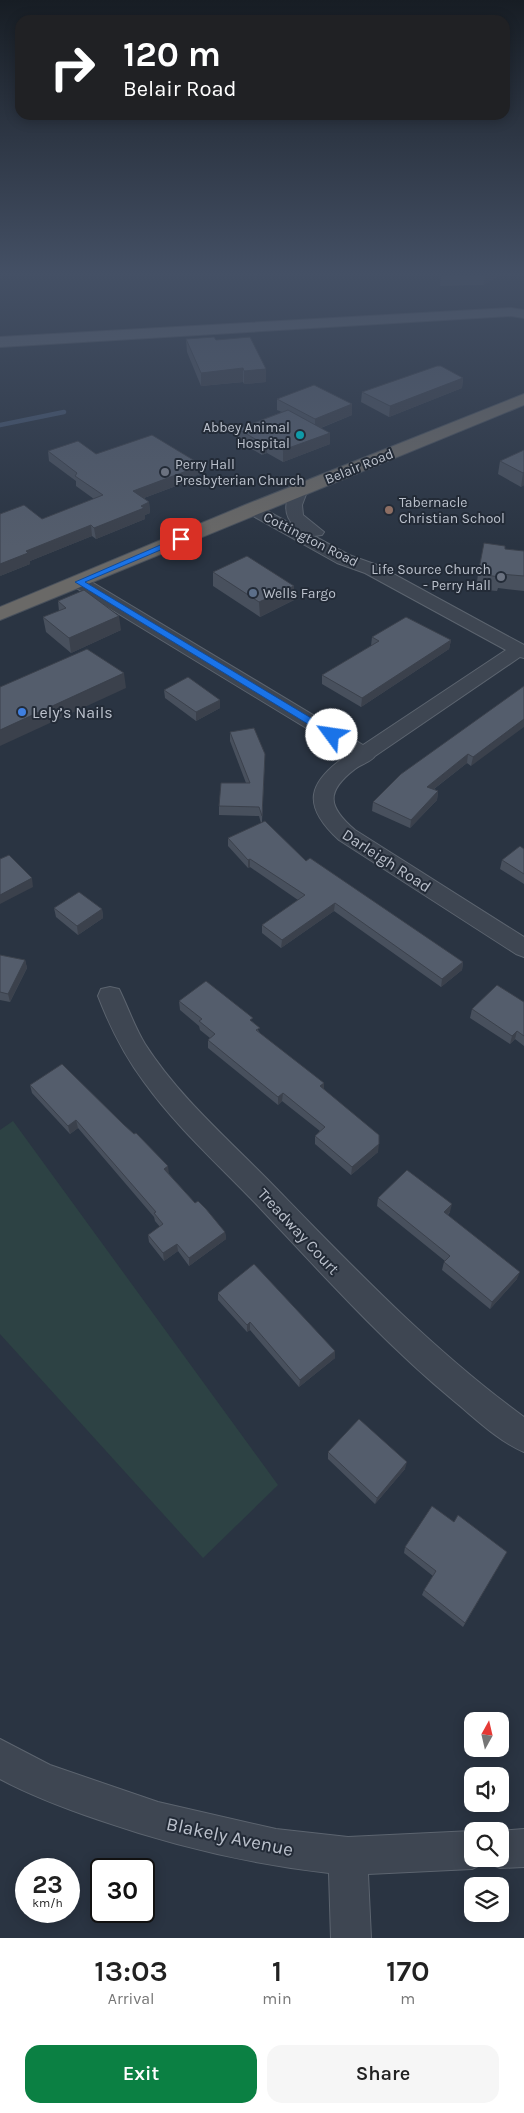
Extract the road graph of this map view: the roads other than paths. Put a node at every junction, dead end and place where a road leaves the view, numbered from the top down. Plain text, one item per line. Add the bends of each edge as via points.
1 (524, 399) edge
2 (300, 489) junction
3 (252, 509) junction
4 (371, 569) junction
5 (79, 582) junction
6 (0, 614) edge
7 (521, 651) edge
8 (366, 755) junction
9 (524, 948) edge
10 (110, 996) dead end
11 (524, 1436) edge
12 (0, 1758) edge
13 (524, 1848) edge
14 (509, 1849) edge
15 (464, 1850) edge
16 (348, 1856) junction
17 (351, 1938) edge

1 - 2 highway, Belair Road
2 - 3 highway, Belair Road
2 - 4 street, Cottington Road via 293,516 355,554
3 - 4 street, Cottington Road via 343,559
3 - 5 highway, Belair Road
4 - 7 street, Cottington Road
5 - 6 highway, Belair Road
5 - 8 street
7 - 8 street, Darleigh Road
8 - 9 street, Darleigh Road via 347,765 324,791 323,806 331,822 347,836
10 - 11 street, Treadway Court via 131,1044 152,1075 194,1121 358,1292 430,1359
12 - 16 street, Blakely Avenue via 41,1781 158,1821 276,1848
13 - 14 street
15 - 16 street, Blakely Avenue
16 - 17 street

